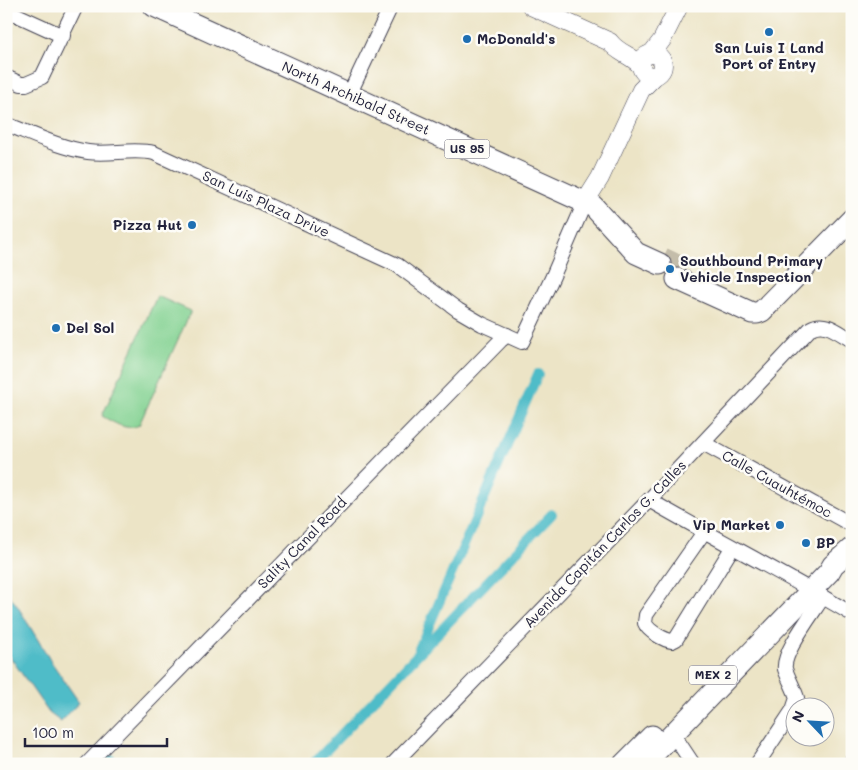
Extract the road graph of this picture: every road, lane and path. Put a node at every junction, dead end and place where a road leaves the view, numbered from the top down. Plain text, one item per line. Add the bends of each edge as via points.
1 (76, 6) edge
2 (154, 6) edge
3 (391, 6) edge
4 (531, 6) edge
5 (6, 10) edge
6 (676, 13) edge
7 (62, 36) junction
8 (650, 64) junction
9 (6, 77) edge
10 (349, 95) junction
11 (6, 124) edge
12 (852, 203) edge
13 (590, 205) junction
14 (852, 210) edge
15 (852, 218) edge
16 (660, 264) tunnel mouth
17 (680, 273) junction
18 (507, 335) junction
19 (852, 340) edge
20 (703, 443) junction
21 (649, 500) junction
22 (852, 525) edge
23 (704, 532) junction
24 (732, 548) junction
25 (852, 548) edge
26 (813, 591) junction
27 (852, 614) edge
28 (673, 734) junction
29 (852, 760) edge
30 (87, 764) edge
31 (393, 764) edge
32 (624, 764) edge
33 (644, 764) edge
34 (694, 764) edge
35 (756, 764) edge
36 (850, 764) edge

1 - 7 street
2 - 10 highway, North Archibald Street / US 95
3 - 10 street
4 - 8 main road via 610,42 614,48 634,59
5 - 7 street
6 - 8 main road via 673,31
7 - 9 street via 39,79 21,84
8 - 13 main road
10 - 13 highway, North Archibald Street / US 95
11 - 18 street, San Luis Plaza Drive via 87,152 154,153 397,265 458,310
12 - 17 highway via 758,299
13 - 16 highway, US 95 via 636,252
13 - 18 street via 522,342
14 - 17 highway via 757,307
15 - 17 highway via 757,314
18 - 30 street, Sality Canal Road
19 - 20 street, Avenida Capitán Carlos G. Calles via 824,325 811,328
20 - 21 street, Avenida Capitán Carlos G. Calles
20 - 22 street, Calle Cuauhtémoc
21 - 23 street
21 - 31 street, Avenida Capitán Carlos G. Calles
23 - 24 street
23 - 24 street via 646,615 647,626 662,639 676,639
24 - 26 street
25 - 26 highway, MEX 2 via 833,565
26 - 27 street
26 - 28 highway, MEX 2
26 - 32 highway, MEX 2
26 - 35 street via 786,659 785,668 797,698 793,710
28 - 33 highway, MEX 2
28 - 34 street
29 - 36 street

